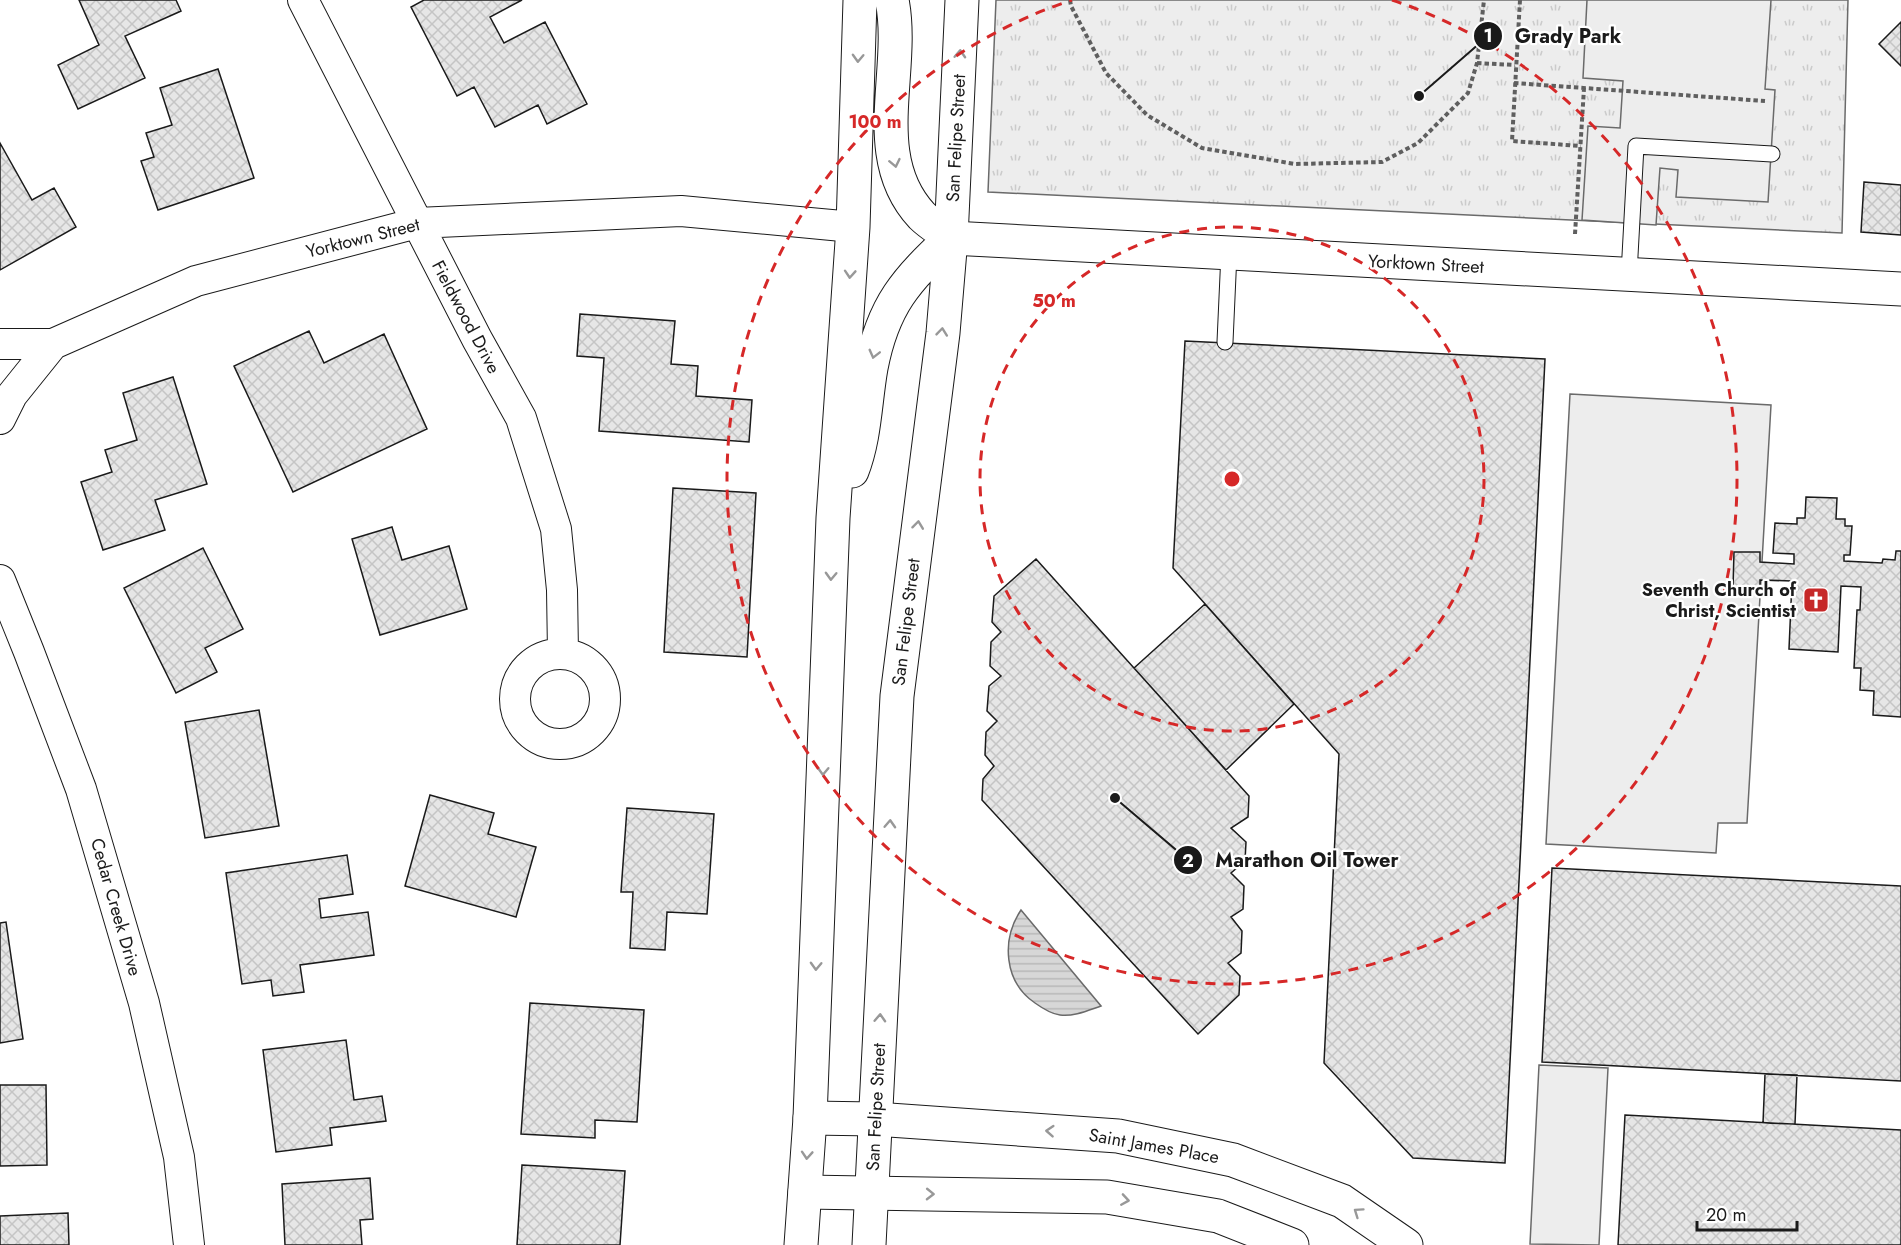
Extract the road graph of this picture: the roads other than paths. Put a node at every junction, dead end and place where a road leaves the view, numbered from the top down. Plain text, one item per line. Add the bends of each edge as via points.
1 (303, 0) edge
2 (860, 0) edge
3 (892, 0) edge
4 (962, 0) edge
5 (1772, 154) dead end
6 (417, 223) junction
7 (853, 227) junction
8 (951, 238) junction
9 (1229, 253) junction
10 (1629, 274) junction
11 (1901, 289) edge
12 (1225, 342) dead end
13 (0, 344) edge
14 (53, 344) junction
15 (0, 420) edge
16 (833, 518) junction
17 (0, 580) edge
18 (563, 653) dead end
19 (810, 1118) junction
20 (875, 1119) junction
21 (805, 1192) junction
22 (872, 1194) junction
23 (189, 1245) edge
24 (801, 1245) edge
25 (869, 1245) edge
26 (1292, 1245) edge
27 (1406, 1245) edge

1 - 6 street, Fieldwood Drive
2 -> 7 main road
3 -> 8 main road via 895,45 890,140 895,169 922,216
8 -> 4 main road, San Felipe Street
5 - 10 lane via 1636,146
6 - 7 street, Yorktown Street via 681,211
6 - 14 street, Yorktown Street via 196,281
6 - 18 street, Fieldwood Drive via 521,418 556,529
7 -> 16 main road
8 - 9 main road, Yorktown Street
8 -> 16 main road via 921,266 894,300 881,329 871,367 859,452
20 -> 8 main road, San Felipe Street via 897,696
9 - 10 main road, Yorktown Street
9 - 12 lane
10 - 11 main road, Yorktown Street
13 - 14 street
14 - 15 street, Yorktown Street via 12,396
16 -> 19 main road
17 - 23 street, Cedar Creek Drive via 81,789 144,1003 179,1157
19 - 20 main road, Saint James Place
19 -> 21 main road
20 - 22 main road, San Felipe Street
27 -> 20 main road, Saint James Place via 1342,1201 1233,1160 1118,1136
21 - 22 main road
21 - 24 main road
22 - 25 main road, San Felipe Street
22 -> 26 main road via 1107,1197 1218,1216

